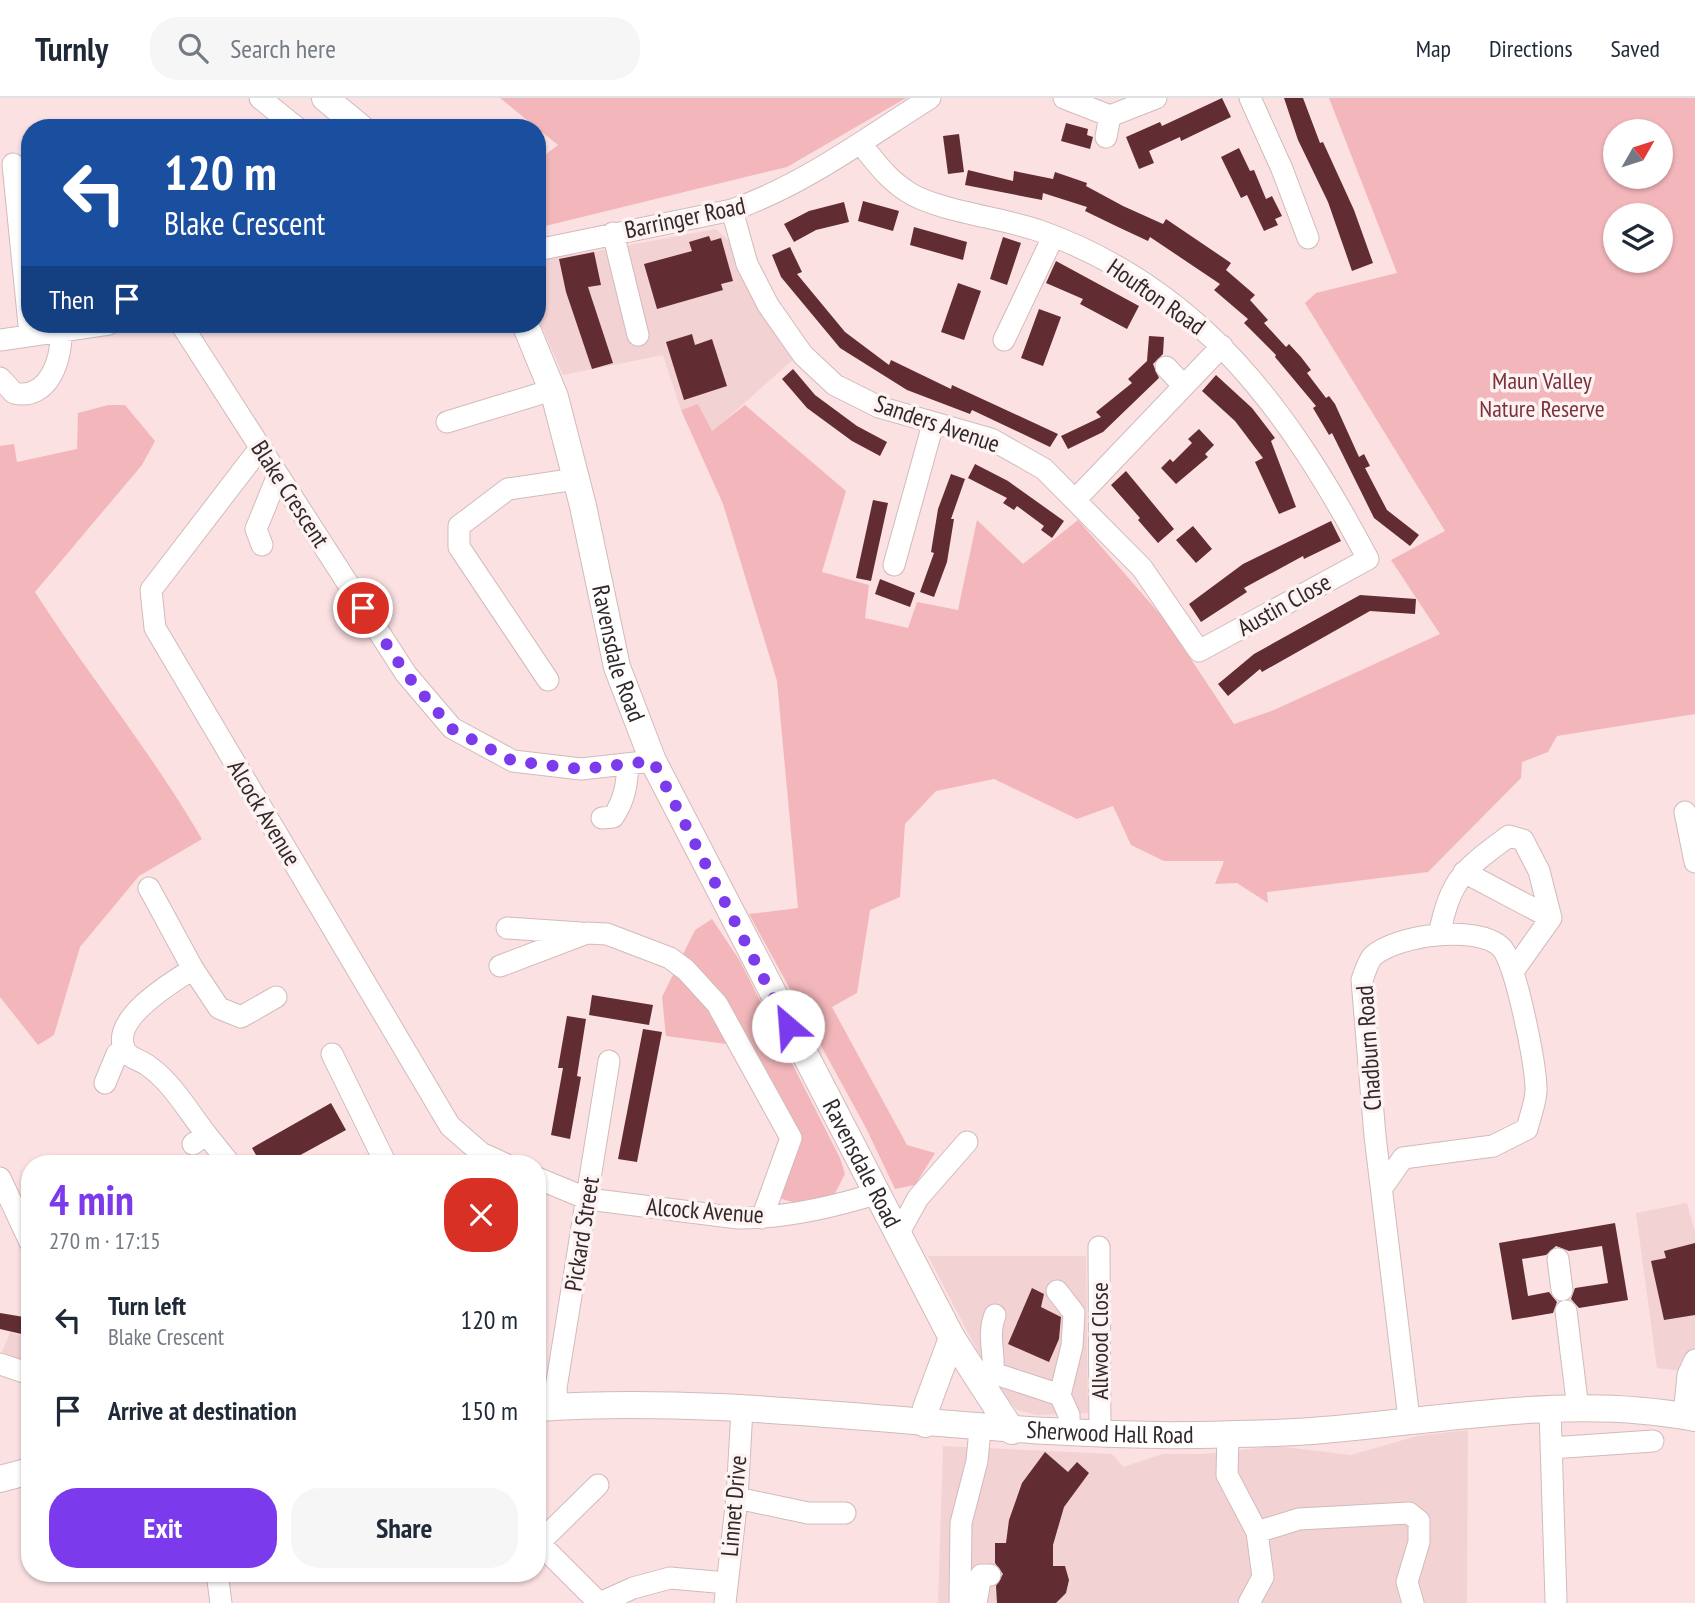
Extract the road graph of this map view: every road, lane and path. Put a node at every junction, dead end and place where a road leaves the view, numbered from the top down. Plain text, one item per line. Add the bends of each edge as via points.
1 (260, 98) edge
2 (325, 98) edge
3 (930, 98) edge
4 (1156, 98) edge
5 (1250, 98) edge
6 (1074, 101) edge
7 (286, 119) edge
8 (350, 119) edge
9 (860, 143) junction
10 (14, 164) edge
11 (732, 210) junction
12 (1299, 230) dead end
13 (613, 233) junction
14 (1053, 237) junction
15 (21, 239) edge
16 (546, 248) edge
17 (46, 333) edge
18 (61, 333) edge
19 (187, 333) edge
20 (529, 333) edge
21 (30, 335) joint
22 (638, 335) dead end
23 (1004, 340) dead end
24 (0, 341) edge
25 (1222, 346) junction
26 (1166, 367) dead end
27 (0, 377) edge
28 (1183, 385) junction
29 (552, 390) junction
30 (447, 422) dead end
31 (933, 424) junction
32 (260, 448) junction
33 (278, 475) junction
34 (576, 479) junction
35 (1076, 499) junction
36 (261, 545) dead end
37 (1368, 559) joint
38 (894, 565) dead end
39 (1199, 652) joint
40 (548, 680) dead end
41 (641, 763) junction
42 (1685, 812) dead end
43 (602, 818) dead end
44 (1695, 862) edge
45 (1464, 872) junction
46 (149, 888) dead end
47 (1551, 918) junction
48 (507, 928) dead end
49 (587, 933) junction
50 (1439, 935) junction
51 (500, 967) dead end
52 (193, 969) junction
53 (1514, 970) junction
54 (276, 997) dead end
55 (125, 1050) junction
56 (332, 1054) dead end
57 (609, 1062) dead end
58 (105, 1083) dead end
59 (1375, 1136) junction
60 (967, 1142) dead end
61 (219, 1155) edge
62 (382, 1155) edge
63 (485, 1155) edge
64 (1403, 1158) junction
65 (0, 1178) edge
66 (546, 1182) edge
67 (1382, 1188) junction
68 (874, 1194) junction
69 (588, 1199) junction
70 (762, 1218) junction
71 (21, 1223) edge
72 (897, 1236) junction
73 (1099, 1247) dead end
74 (1558, 1259) dead end
75 (1057, 1291) dead end
76 (995, 1315) dead end
77 (952, 1338) junction
78 (1695, 1360) edge
79 (0, 1364) edge
80 (21, 1371) edge
81 (986, 1382) junction
82 (1060, 1395) junction
83 (547, 1407) edge
84 (742, 1409) junction
85 (1578, 1409) junction
86 (1550, 1410) junction
87 (1689, 1416) edge
88 (1409, 1419) junction
89 (925, 1424) junction
90 (980, 1429) junction
91 (1012, 1430) junction
92 (1069, 1432) junction
93 (1228, 1434) junction
94 (1100, 1435) junction
95 (1653, 1441) dead end
96 (1551, 1448) junction
97 (21, 1473) edge
98 (0, 1479) edge
99 (598, 1485) dead end
100 (737, 1498) junction
101 (847, 1510) dead end
102 (1257, 1532) junction
103 (546, 1534) edge
104 (546, 1550) edge
105 (990, 1575) dead end
106 (218, 1582) edge
107 (1562, 1585) dead end
108 (726, 1593) edge
109 (221, 1603) edge
110 (600, 1603) edge
111 (960, 1603) edge
112 (976, 1603) edge
113 (1249, 1603) edge
114 (1413, 1603) edge

1 - 7 street
2 - 8 main road
3 - 9 street, Barringer Road
4 - 6 street via 1108,127
5 - 12 street
9 - 11 street, Barringer Road via 799,180
9 - 14 street, Houfton Road via 908,193
10 - 15 street
11 - 13 street, Barringer Road
11 - 31 street, Sanders Avenue via 747,264 768,305 803,355 835,385 879,407
13 - 16 street, Barringer Road
13 - 22 street
14 - 23 street
14 - 25 street, Houfton Road via 1114,263
17 - 21 street
18 - 27 street via 57,362 40,389 14,393
19 - 32 street, Blake Crescent
20 - 29 main road, Ravensdale Road
21 - 24 street
25 - 28 street
25 - 37 street, Houfton Road via 1267,394 1328,483
26 - 28 street
28 - 35 street
29 - 30 street
29 - 34 main road, Ravensdale Road
31 - 35 street, Sanders Avenue via 991,439 1044,469
31 - 38 street
32 - 33 street, Blake Crescent
32 - 63 street, Alcock Avenue via 151,590 155,628 450,1126
33 - 36 street via 256,529
33 - 41 street, Blake Crescent via 406,674 452,729 513,761 581,769
34 - 40 street via 508,489 459,526 459,547
34 - 41 main road, Ravensdale Road
35 - 39 street, Sanders Avenue via 1142,568
37 - 39 street, Austin Close
41 - 43 street via 614,817
41 - 68 main road, Ravensdale Road
42 - 44 street
45 - 47 street
45 - 47 street via 1509,836 1523,840 1539,870
45 - 50 street via 1446,901
46 - 52 street
47 - 53 street
48 - 49 street
49 - 51 street
49 - 70 street via 607,934 670,958 717,1004 791,1138
50 - 53 street, Chadburn Road via 1474,936 1500,947
50 - 59 street, Chadburn Road via 1396,941 1371,957 1362,979
52 - 54 street via 219,1008 240,1017
52 - 55 street via 138,1009 125,1033
53 - 64 street via 1536,1089 1527,1129 1493,1146
55 - 58 street via 117,1054
55 - 61 street via 170,1088 200,1139
56 - 62 street
57 - 69 street, Pickard Street
59 - 64 street, Chadburn Road
59 - 67 street, Chadburn Road
60 - 72 street via 918,1198
64 - 67 street
65 - 71 street
66 - 69 street, Alcock Avenue
67 - 88 street, Chadburn Road
68 - 70 street, Alcock Avenue via 833,1207
68 - 72 main road, Ravensdale Road
69 - 70 street, Alcock Avenue
69 - 83 street, Pickard Street via 556,1388
72 - 77 main road, Ravensdale Road
73 - 94 street, Allwood Close
74 - 85 street
75 - 82 street via 1074,1313 1072,1346
76 - 81 street via 989,1330 994,1354
77 - 81 main road, Ravensdale Road
77 - 89 main road via 926,1408
78 - 87 street via 1688,1374
79 - 80 street
81 - 82 street
81 - 90 main road
81 - 91 main road, Ravensdale Road
82 - 92 street via 1069,1415
83 - 84 main road, Sherwood Hall Road via 612,1404
84 - 89 main road, Sherwood Hall Road
84 - 100 street, Linnet Drive
85 - 86 main road, Sherwood Hall Road
85 - 87 main road, Sherwood Hall Road
86 - 88 main road, Sherwood Hall Road
86 - 96 street
88 - 93 main road, Sherwood Hall Road via 1322,1431
89 - 90 main road, Sherwood Hall Road
90 - 91 main road, Sherwood Hall Road
90 - 111 street via 961,1523
91 - 92 main road, Sherwood Hall Road
92 - 94 main road, Sherwood Hall Road
93 - 94 main road, Sherwood Hall Road
93 - 102 street via 1227,1475
95 - 96 street via 1632,1449
96 - 107 street
97 - 98 main road
99 - 103 street
100 - 101 street via 808,1513
100 - 108 street, Linnet Drive
102 - 113 street via 1263,1577
102 - 114 street via 1299,1519 1409,1513 1419,1521 1419,1542 1407,1582
104 - 110 street
105 - 112 street via 981,1575
106 - 109 street
108 - 110 street via 670,1578

